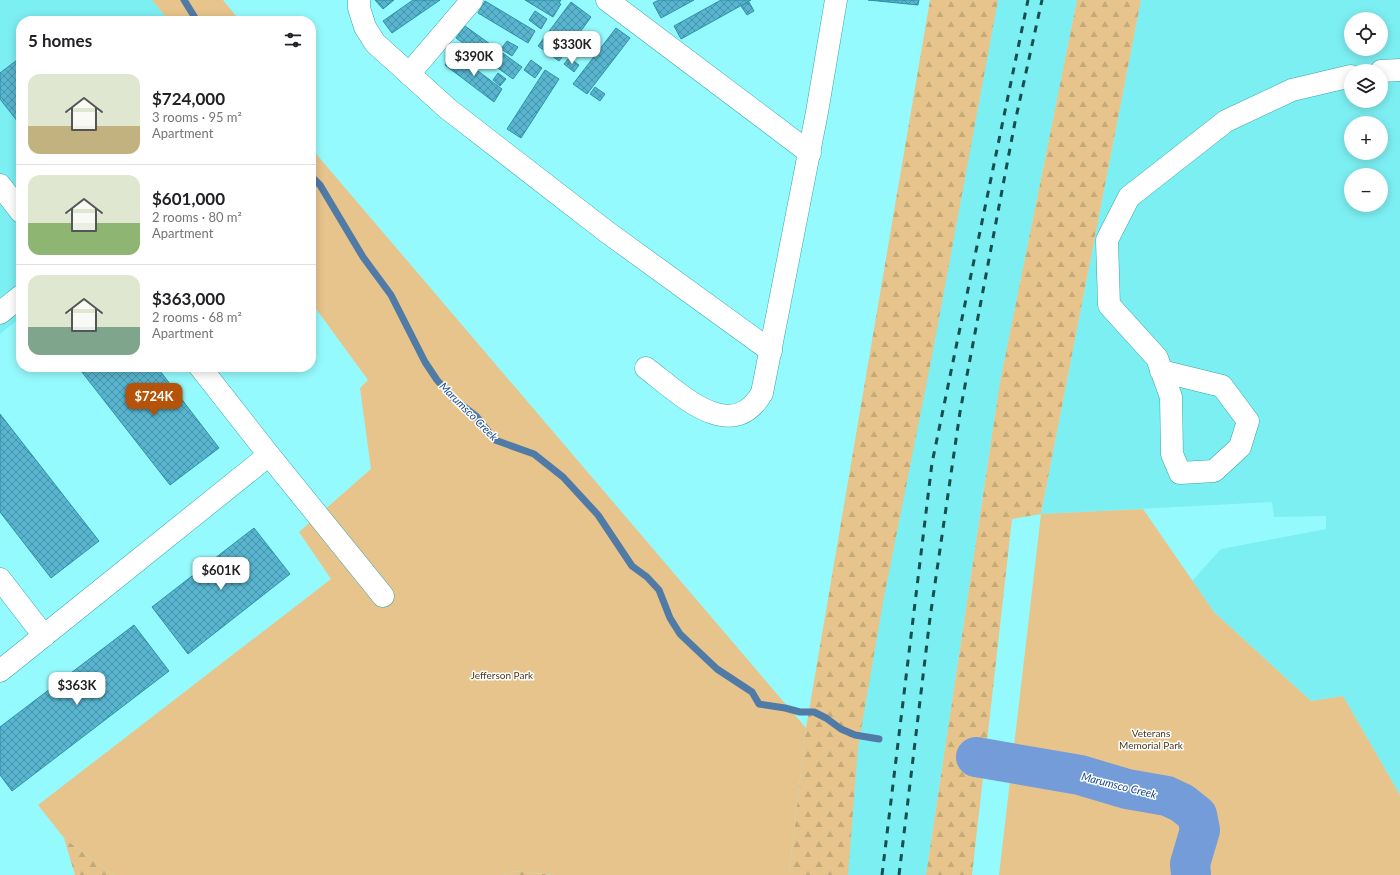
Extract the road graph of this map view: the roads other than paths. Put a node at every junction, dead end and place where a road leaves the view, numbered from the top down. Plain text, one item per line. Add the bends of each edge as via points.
1 (358, 0) edge
2 (472, 0) edge
3 (607, 0) edge
4 (836, 0) edge
5 (1400, 70) edge
6 (1388, 71) edge
7 (410, 74) junction
8 (1344, 78) edge
9 (810, 153) junction
10 (0, 186) edge
11 (16, 206) edge
12 (16, 300) edge
13 (0, 313) edge
14 (771, 351) junction
15 (646, 368) dead end
16 (1161, 371) junction
17 (204, 372) edge
18 (269, 455) junction
19 (0, 579) edge
20 (383, 596) dead end
21 (44, 636) junction
22 (0, 671) edge

1 - 7 street via 365,27 376,43
2 - 7 street
3 - 9 street
4 - 9 street
5 - 6 street
7 - 14 street via 448,109 607,232
8 - 16 street via 1292,90 1226,121 1129,197 1107,240 1109,305 1156,358
9 - 14 street
10 - 11 street
12 - 13 street
14 - 15 street via 765,384 759,398 743,412 729,416 714,415 701,408
16 - 16 street via 1171,397 1172,454 1180,473 1214,471 1240,447 1248,421 1222,386
17 - 18 street
18 - 20 street
18 - 21 street
19 - 21 street
21 - 22 street

